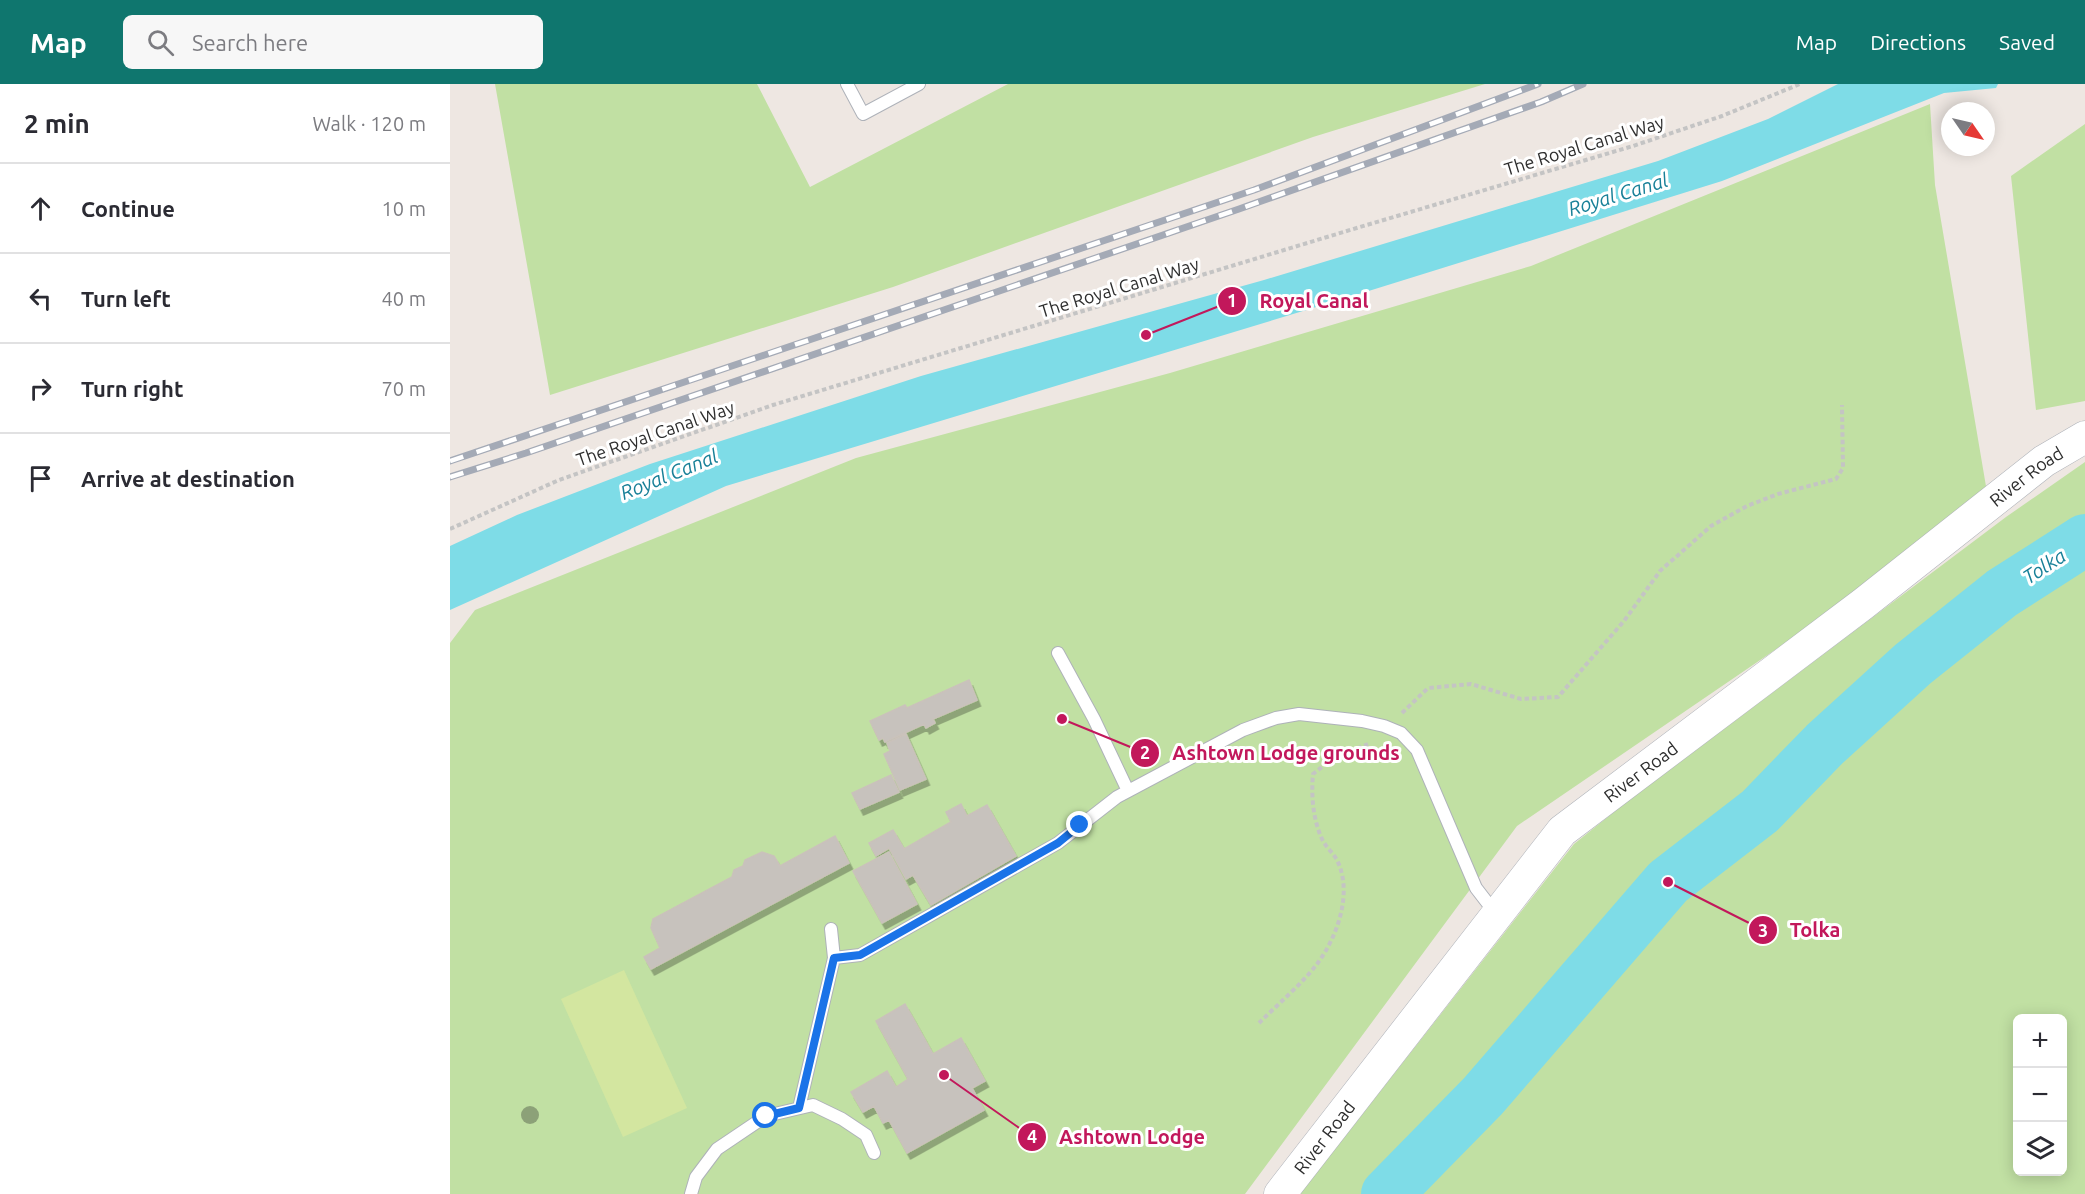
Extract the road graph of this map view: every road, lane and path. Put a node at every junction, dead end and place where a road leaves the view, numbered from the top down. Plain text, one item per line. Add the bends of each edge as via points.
1 (847, 84) edge
2 (919, 84) edge
3 (1800, 84) edge
4 (1842, 405) dead end
5 (2085, 437) edge
6 (450, 529) edge
7 (1058, 653) dead end
8 (1362, 721) junction
9 (1395, 730) junction
10 (1128, 791) junction
11 (1496, 915) junction
12 (831, 929) dead end
13 (834, 958) junction
14 (1259, 1023) dead end
15 (799, 1108) junction
16 (874, 1153) dead end
17 (691, 1194) edge
18 (1280, 1194) edge

1 - 2 lane via 863,114
3 - 6 path, The Royal Canal Way via 1633,147 773,405 560,480
4 - 9 path via 1843,468 1836,479 1778,494 1711,526 1660,571 1624,621 1558,697 1521,699 1471,684 1428,688 1402,713
5 - 11 main road, River Road via 2044,461 1863,604 1562,831
7 - 10 lane
8 - 9 lane
8 - 10 lane via 1299,714 1276,718 1243,730
8 - 14 path via 1368,744 1335,757 1314,774 1311,793 1323,841 1337,860 1345,884 1332,939 1317,964
9 - 11 lane via 1417,750 1476,888
10 - 13 lane via 1058,843 991,882 860,955
11 - 18 main road, River Road
12 - 13 lane
13 - 15 lane
15 - 16 lane via 813,1105 842,1119 866,1135
15 - 17 lane via 766,1116 717,1149 696,1177

